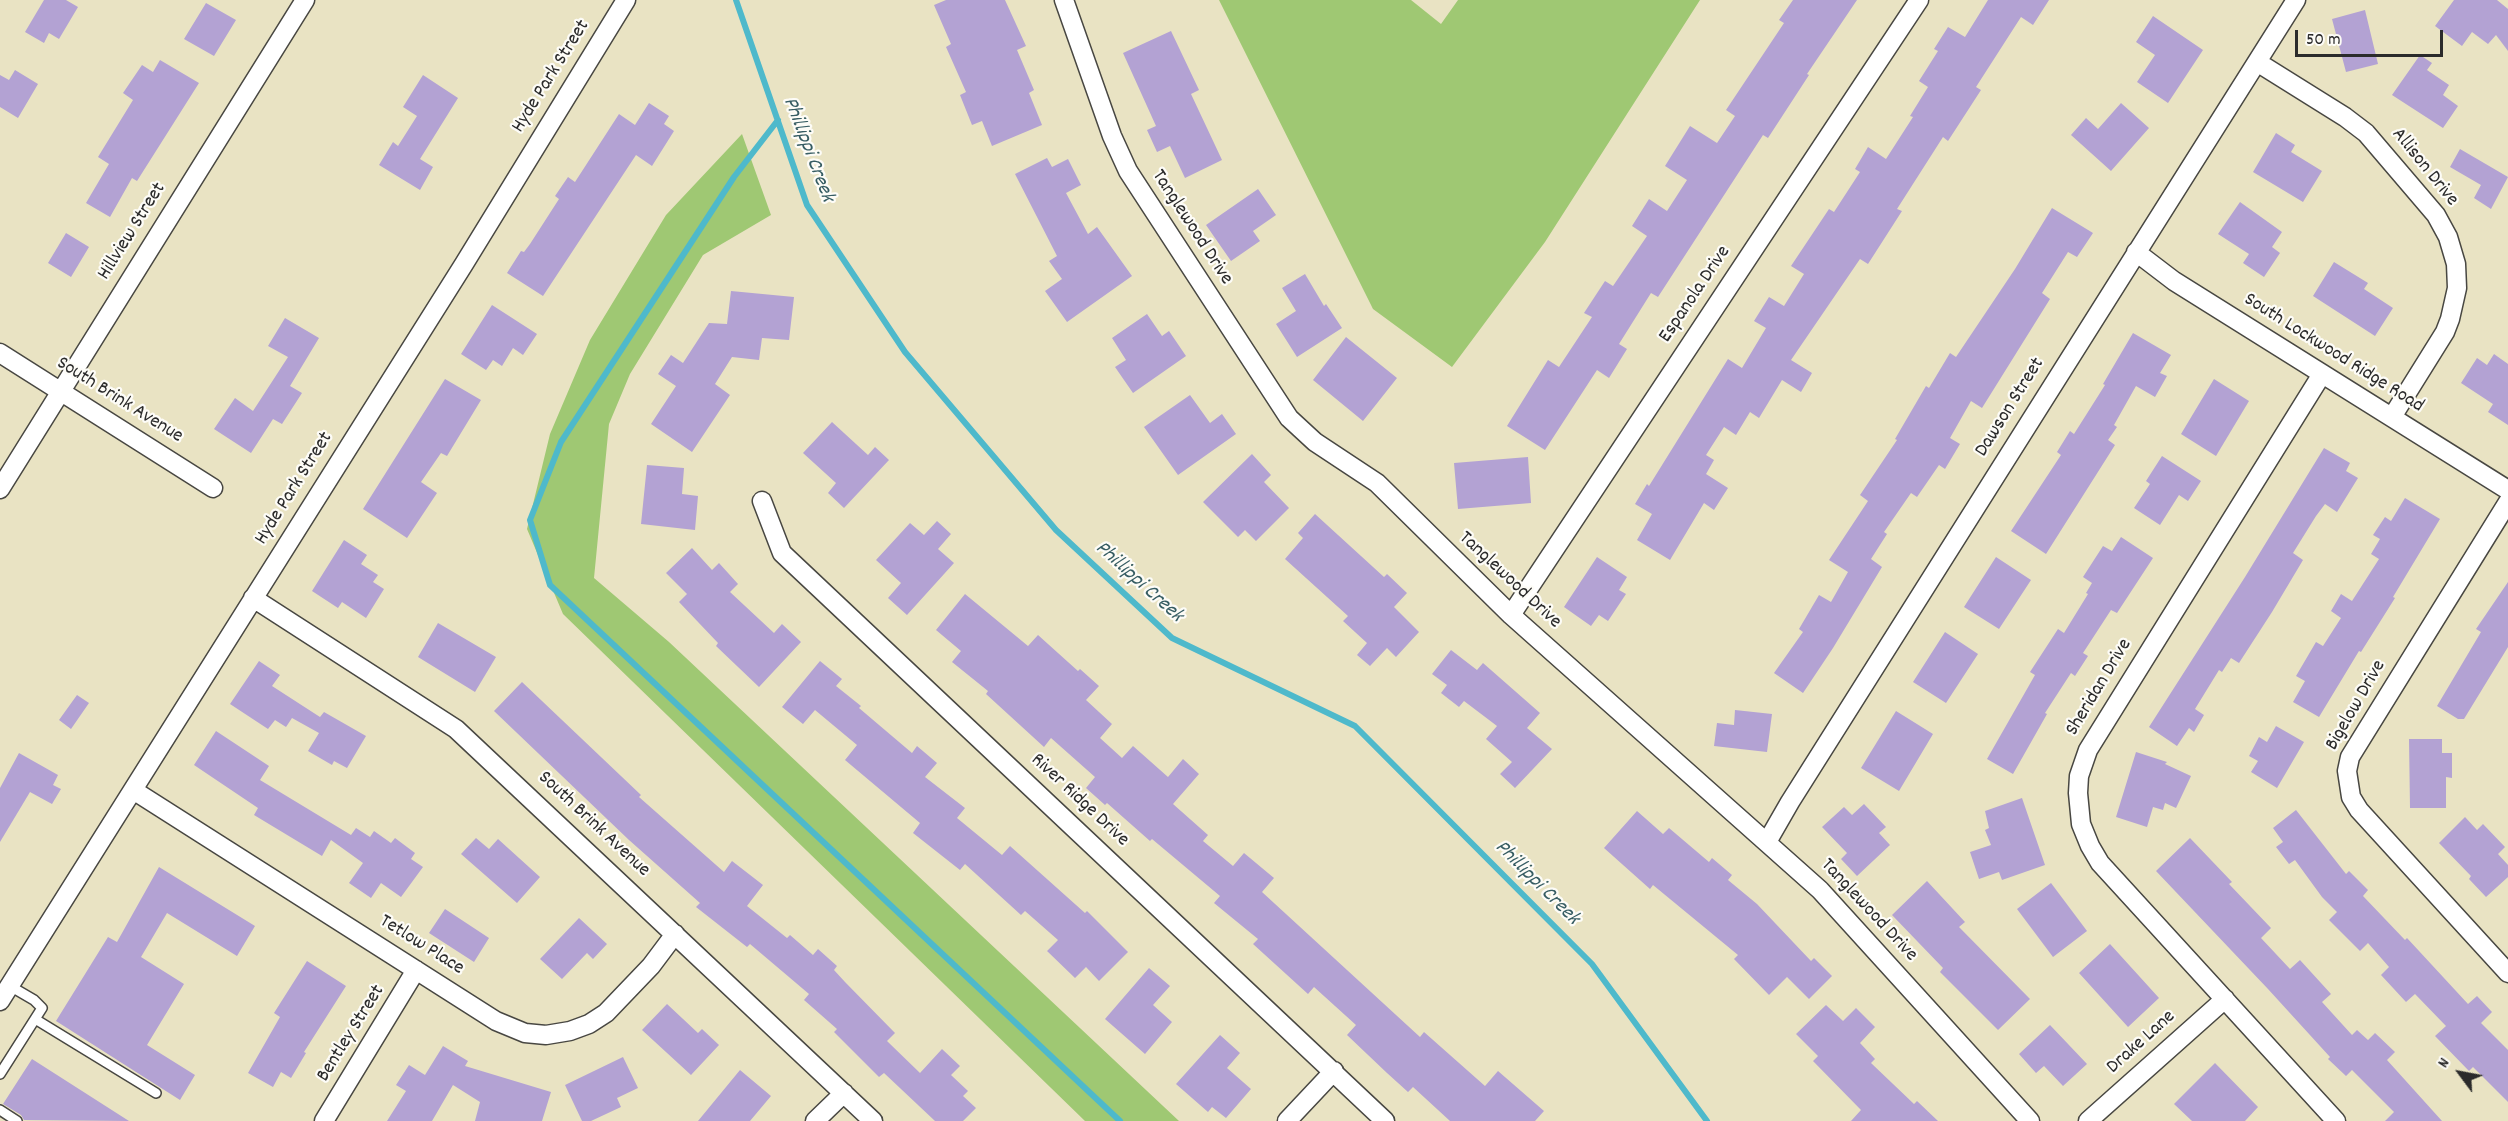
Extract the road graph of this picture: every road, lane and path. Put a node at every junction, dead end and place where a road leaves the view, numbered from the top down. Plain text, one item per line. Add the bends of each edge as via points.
1 (305, 0) edge
2 (626, 0) edge
3 (1064, 0) edge
4 (1919, 0) edge
5 (2296, 0) edge
6 (2257, 62) junction
7 (2136, 252) junction
8 (0, 353) edge
9 (2322, 374) junction
10 (61, 392) junction
11 (2392, 417) junction
12 (213, 488) dead end
13 (0, 489) edge
14 (2508, 490) edge
15 (762, 501) dead end
16 (2508, 502) edge
17 (253, 598) junction
18 (1511, 615) junction
19 (133, 790) junction
20 (1767, 842) junction
21 (675, 934) junction
22 (416, 970) junction
23 (2508, 973) edge
24 (5, 993) edge
25 (2225, 999) junction
26 (35, 1019) junction
27 (1334, 1071) junction
28 (0, 1074) edge
29 (156, 1093) dead end
30 (844, 1093) junction
31 (0, 1110) edge
32 (17, 1121) edge
33 (324, 1121) edge
34 (815, 1121) edge
35 (873, 1121) edge
36 (1287, 1121) edge
37 (1385, 1121) edge
38 (2030, 1121) edge
39 (2088, 1121) edge
40 (2336, 1121) edge

1 - 10 street, Hillview Street
2 - 17 street, Hyde Park Street
3 - 18 street, Tanglewood Drive via 1128,171 1277,402 1315,442 1377,483
4 - 18 street, Espanola Drive
5 - 6 street, Dawson Street
6 - 7 street, Dawson Street
6 - 11 street, Allison Drive via 2366,133 2436,215 2448,237 2456,264 2457,288 2450,319
7 - 9 street, South Lockwood Ridge Road via 2174,281
7 - 20 street, Dawson Street
8 - 10 street, South Brink Avenue
9 - 11 street, South Lockwood Ridge Road
9 - 25 street, Sheridan Drive via 2088,750 2079,776 2081,824 2100,863
10 - 12 street, South Brink Avenue
10 - 13 street, Hillview Street
11 - 14 street, South Lockwood Ridge Road
15 - 27 street, River Ridge Drive via 782,553
16 - 23 street, Bigelow Drive via 2350,757 2347,771 2351,797 2359,810
17 - 19 street, Hyde Park Street
17 - 21 street, South Brink Avenue via 456,729
18 - 20 street, Tanglewood Drive
19 - 22 street, Tetlow Place
19 - 24 street, Hyde Park Street
20 - 38 street, Tanglewood Drive via 1820,890
21 - 22 street, Tetlow Place via 606,1013 570,1031 546,1035 508,1027
21 - 30 street, South Brink Avenue
22 - 33 street, Bentley Street
24 - 26 lane via 34,1000 42,1008
25 - 39 street, Drake Lane
25 - 40 street, Sheridan Drive
26 - 28 lane
26 - 29 lane
27 - 36 street
27 - 37 street, River Ridge Drive
30 - 34 street
30 - 35 street, South Brink Avenue
31 - 32 lane

